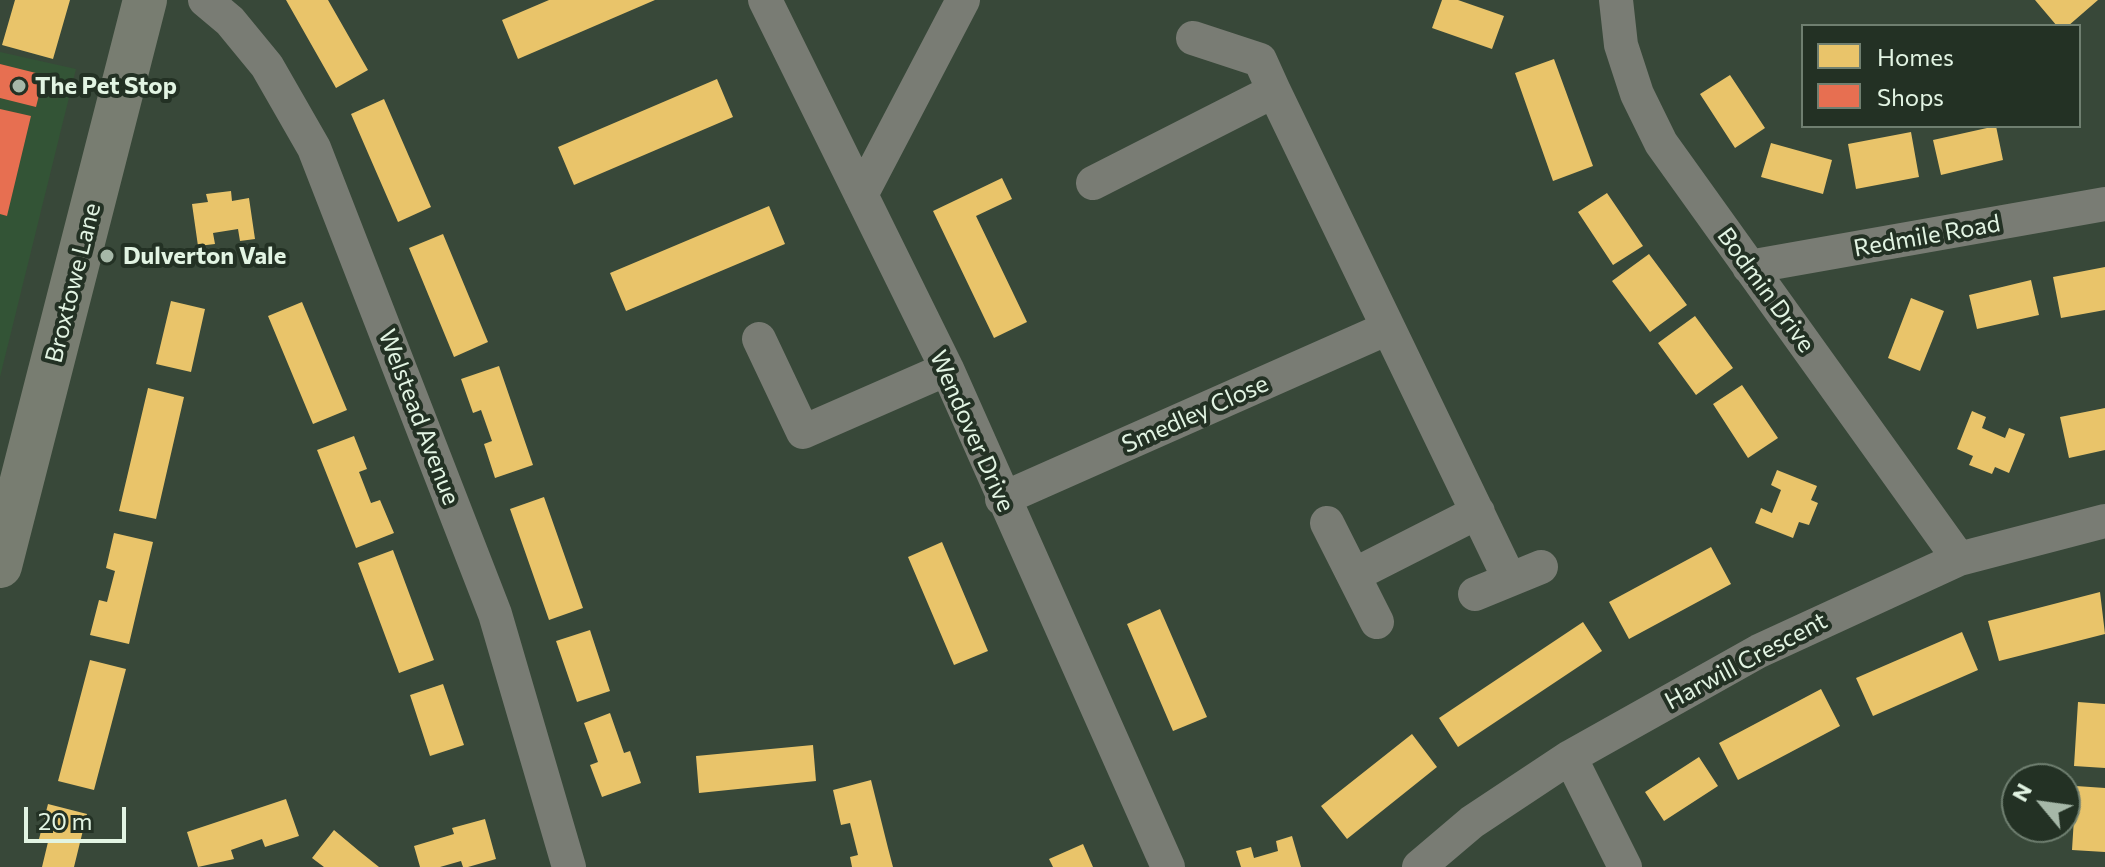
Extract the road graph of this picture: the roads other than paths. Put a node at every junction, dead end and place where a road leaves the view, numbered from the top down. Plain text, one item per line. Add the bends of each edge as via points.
1 (145, 0) edge
2 (205, 0) edge
3 (765, 0) edge
4 (963, 0) edge
5 (1616, 0) edge
6 (1193, 38) dead end
7 (1259, 98) junction
8 (1093, 183) dead end
9 (861, 195) junction
10 (2105, 204) edge
11 (1749, 267) junction
12 (1388, 328) junction
13 (759, 339) dead end
14 (947, 369) junction
15 (1002, 499) junction
16 (1478, 512) junction
17 (2105, 521) edge
18 (1327, 523) dead end
19 (1959, 559) junction
20 (0, 566) edge
21 (1354, 575) junction
22 (1475, 594) dead end
23 (1377, 622) dead end
24 (1570, 757) junction
25 (569, 867) edge
26 (1168, 867) edge
27 (1419, 867) edge
28 (1625, 867) edge

1 - 20 main road, Broxtowe Lane
2 - 25 street, Welstead Avenue via 267,66 314,148 495,614
3 - 9 street, Wendover Drive
4 - 9 street
5 - 11 street, Bodmin Drive via 1621,45 1661,143
6 - 7 street via 1260,60
7 - 8 street
7 - 12 street
9 - 14 street, Wendover Drive
10 - 11 street, Redmile Road
11 - 19 street, Bodmin Drive
12 - 15 street, Smedley Close
12 - 16 street
13 - 14 street via 803,432
14 - 15 street, Wendover Drive
15 - 26 street, Wendover Drive
16 - 21 street
16 - 22 street via 1525,573
17 - 19 street, Harwill Crescent
18 - 21 street
19 - 24 street, Harwill Crescent via 1759,651
21 - 23 street
24 - 27 street, Harwill Crescent via 1472,822
24 - 28 street

